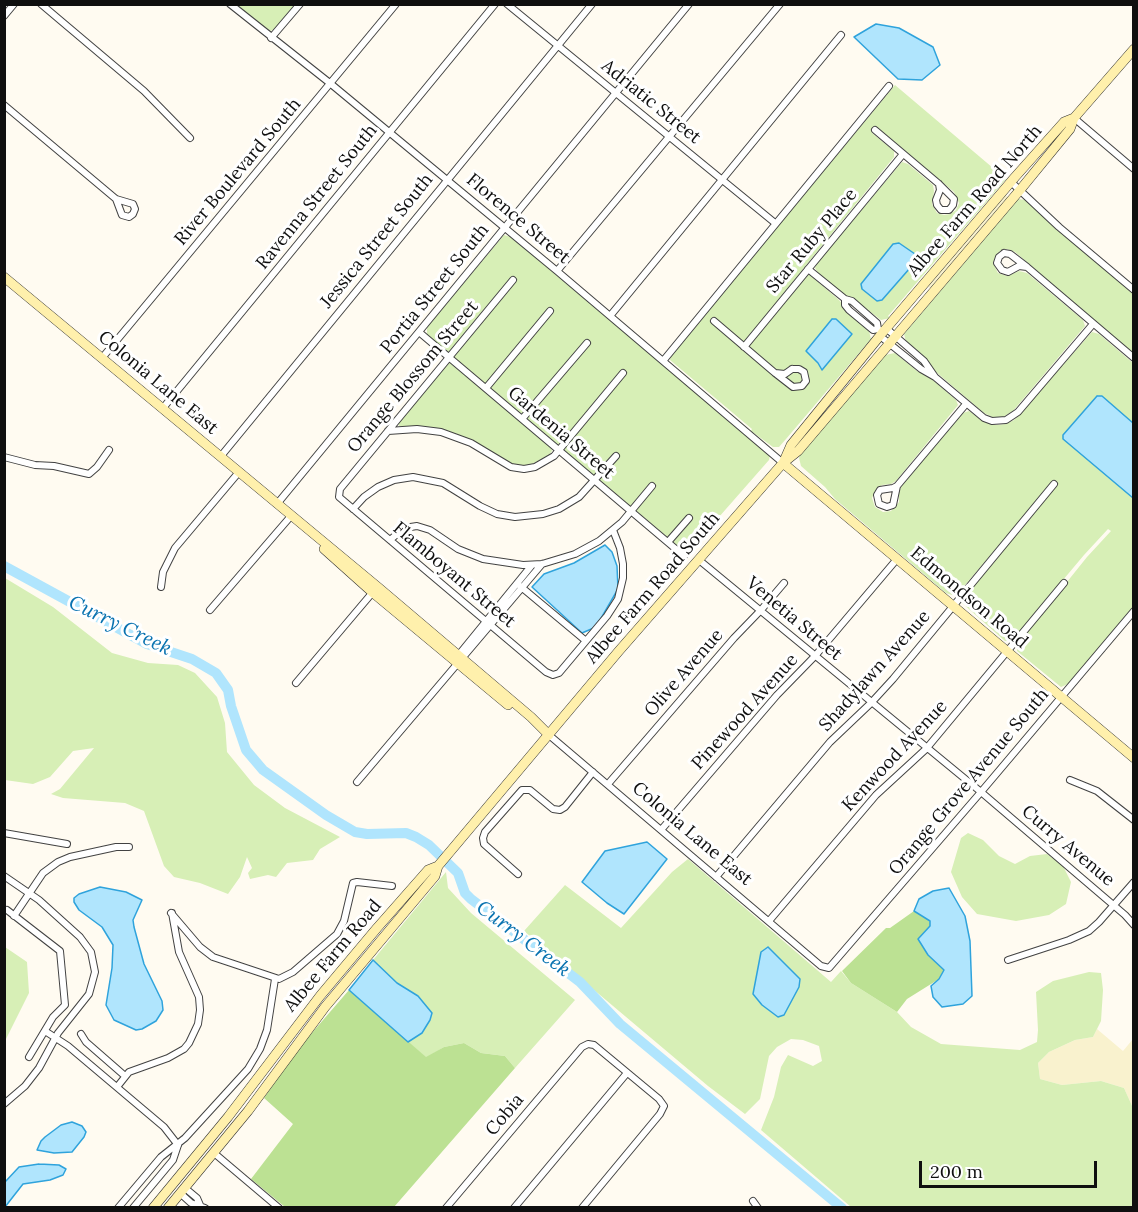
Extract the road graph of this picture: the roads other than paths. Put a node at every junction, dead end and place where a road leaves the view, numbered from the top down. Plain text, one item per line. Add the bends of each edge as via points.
1 (14, 4) edge
2 (41, 4) edge
3 (230, 4) edge
4 (300, 4) edge
5 (396, 4) edge
6 (495, 4) edge
7 (507, 4) edge
8 (592, 4) edge
9 (689, 4) edge
10 (780, 4) edge
11 (4, 16) edge
12 (841, 35) dead end
13 (272, 38) junction
14 (558, 46) junction
15 (1133, 51) edge
16 (331, 84) junction
17 (889, 86) dead end
18 (615, 93) junction
19 (4, 105) edge
20 (1074, 118) junction
21 (875, 130) dead end
22 (390, 132) junction
23 (669, 136) junction
24 (190, 138) dead end
25 (903, 154) junction
26 (1134, 169) edge
27 (447, 180) junction
28 (722, 180) junction
29 (1011, 183) junction
30 (939, 184) dead end
31 (1020, 190) junction
32 (116, 200) dead end
33 (775, 223) junction
34 (505, 228) junction
35 (1027, 267) junction
36 (808, 269) junction
37 (558, 271) junction
38 (4, 277) edge
39 (513, 280) dead end
40 (1134, 290) edge
41 (845, 299) junction
42 (904, 309) joint
43 (550, 311) dead end
44 (864, 312) junction
45 (610, 316) junction
46 (913, 316) joint
47 (859, 319) junction
48 (714, 321) dead end
49 (1093, 324) junction
50 (882, 331) junction
51 (419, 332) junction
52 (892, 340) junction
53 (587, 343) dead end
54 (744, 346) junction
55 (917, 355) junction
56 (448, 357) junction
57 (102, 358) junction
58 (1134, 358) edge
59 (663, 361) junction
60 (911, 362) junction
61 (623, 373) dead end
62 (775, 373) junction
63 (935, 377) junction
64 (486, 388) junction
65 (966, 404) junction
66 (163, 408) junction
67 (522, 419) junction
68 (387, 431) junction
69 (109, 450) dead end
70 (558, 450) junction
71 (221, 456) junction
72 (616, 456) dead end
73 (4, 457) edge
74 (783, 463) junction
75 (239, 471) junction
76 (595, 481) junction
77 (1054, 484) dead end
78 (652, 486) dead end
79 (897, 486) dead end
80 (338, 495) joint
81 (277, 504) junction
82 (352, 509) junction
83 (632, 512) junction
84 (291, 516) junction
85 (689, 518) dead end
86 (613, 530) junction
87 (390, 540) junction
88 (668, 542) junction
89 (684, 556) dead end
90 (897, 559) junction
91 (699, 560) junction
92 (542, 564) junction
93 (532, 565) junction
94 (784, 583) dead end
95 (1064, 583) dead end
96 (519, 586) junction
97 (161, 587) dead end
98 (374, 590) junction
99 (953, 606) junction
100 (210, 610) dead end
101 (761, 610) junction
102 (1134, 611) edge
103 (488, 623) junction
104 (586, 641) junction
105 (1007, 652) junction
106 (815, 657) junction
107 (459, 659) junction
108 (296, 683) dead end
109 (1061, 697) junction
110 (871, 703) junction
111 (549, 735) junction
112 (926, 749) junction
113 (1132, 755) edge
114 (593, 772) junction
115 (1070, 780) dead end
116 (357, 782) dead end
117 (608, 784) junction
118 (981, 792) junction
119 (1134, 820) edge
120 (661, 830) junction
121 (4, 833) edge
122 (67, 844) dead end
123 (129, 847) dead end
124 (438, 866) junction
125 (518, 874) dead end
126 (4, 876) edge
127 (716, 876) junction
128 (1134, 882) edge
129 (392, 886) dead end
130 (29, 892) junction
131 (1114, 906) junction
132 (7, 910) dead end
133 (14, 916) junction
134 (769, 921) junction
135 (1134, 925) edge
136 (1008, 960) dead end
137 (825, 968) joint
138 (274, 979) junction
139 (45, 1031) junction
140 (81, 1034) dead end
141 (56, 1037) junction
142 (29, 1057) dead end
143 (627, 1073) junction
144 (125, 1076) junction
145 (254, 1083) junction
146 (117, 1087) junction
147 (4, 1104) edge
148 (178, 1145) junction
149 (214, 1153) junction
150 (196, 1175) junction
151 (182, 1191) junction
152 (753, 1201) dead end
153 (202, 1206) edge
154 (118, 1208) edge
155 (133, 1208) edge
156 (153, 1208) edge
157 (168, 1208) edge
158 (279, 1208) edge
159 (447, 1208) edge
160 (514, 1208) edge
161 (582, 1208) edge
162 (758, 1208) edge

1 - 11 street
2 - 24 street via 144,91
3 - 13 street, Florence Street
4 - 13 street
5 - 16 street, River Boulevard South
6 - 22 street, Ravenna Street South
7 - 14 street, Adriatic Street
8 - 14 street, Jessica Street South
9 - 18 street, Portia Street South
10 - 23 street
12 - 28 street
13 - 16 street, Florence Street
14 - 18 street, Adriatic Street
14 - 27 street, Jessica Street South
15 - 20 main road, Albee Farm Road North
16 - 22 street, Florence Street
16 - 57 street, River Boulevard South
17 - 33 street
18 - 23 street, Adriatic Street
18 - 34 street, Portia Street South
19 - 32 street
20 - 26 street
20 - 29 main road, Albee Farm Road North via 1064,122
20 - 31 main road, Albee Farm Road North via 1070,129
21 - 25 street
22 - 27 street, Florence Street
22 - 66 street, Ravenna Street South
23 - 28 street, Adriatic Street
23 - 37 street
25 - 30 street
25 - 36 street, Star Ruby Place
27 - 34 street, Florence Street
27 - 71 street, Jessica Street South
28 - 33 street, Adriatic Street
28 - 45 street
29 - 31 street
29 - 42 main road, Albee Farm Road North
31 - 40 street
31 - 46 main road, Albee Farm Road North
33 - 59 street
34 - 37 street, Florence Street
34 - 51 street, Portia Street South
35 - 35 street via 1010,254 998,260 998,266 1005,272
35 - 49 street
36 - 41 street
36 - 54 street, Star Ruby Place
37 - 45 street, Florence Street
38 - 57 main road, Colonia Lane East
39 - 56 street, Orange Blossom Street
41 - 44 street
41 - 47 street via 845,305
42 - 50 main road, Albee Farm Road South
43 - 64 street
44 - 47 street
44 - 50 street
45 - 59 street, Florence Street
46 - 52 main road, Albee Farm Road South
47 - 50 street via 873,330
48 - 54 street
49 - 58 street
49 - 65 street via 1010,418 988,419
50 - 52 street
50 - 74 main road, Albee Farm Road South via 791,445
51 - 56 street, Gardenia Street
51 - 81 street, Portia Street South
52 - 55 street
52 - 60 street
52 - 74 main road, Albee Farm Road South via 798,451
53 - 67 street
54 - 62 street
55 - 60 street
55 - 63 street
56 - 64 street, Gardenia Street
56 - 68 street, Orange Blossom Street
57 - 66 main road, Colonia Lane East
59 - 74 street, Florence Street
60 - 63 street
61 - 70 street
62 - 62 street via 793,387 806,381 804,372 798,369
63 - 65 street
64 - 67 street, Gardenia Street
65 - 79 street
66 - 71 main road, Colonia Lane East
67 - 70 street, Gardenia Street
68 - 70 street via 424,429 450,434 515,468 539,466
68 - 80 street, Orange Blossom Street
69 - 73 street via 89,474
70 - 76 street, Gardenia Street
71 - 75 main road, Colonia Lane East
72 - 76 street
74 - 90 main road, Edmondson Road
74 - 91 main road, Albee Farm Road South
75 - 81 main road, Colonia Lane East
75 - 97 street via 175,549 163,572
76 - 82 street via 567,506 534,516 497,514 443,483 413,477 378,487
76 - 83 street, Gardenia Street
77 - 99 street, Shadylawn Avenue
78 - 83 street
80 - 82 street, Flamboyant Street
81 - 84 main road, Colonia Lane East
82 - 87 street, Flamboyant Street
83 - 86 street
83 - 88 street, Gardenia Street
84 - 98 main road, Colonia Lane East via 343,567
84 - 100 street
85 - 88 street
86 - 92 street via 586,549
86 - 104 street via 622,555 622,586 615,605
87 - 93 street via 404,528 417,526 473,556
87 - 103 street, Flamboyant Street
88 - 89 street, Gardenia Street
90 - 99 main road, Edmondson Road
90 - 106 street, Pinewood Avenue
91 - 101 street, Venetia Street
91 - 111 main road, Albee Farm Road South
92 - 93 street
92 - 96 street
93 - 96 street
94 - 101 street, Olive Avenue
95 - 105 street, Kenwood Avenue
96 - 103 street
96 - 104 street
98 - 107 main road, Colonia Lane East
98 - 108 street
99 - 105 main road, Edmondson Road
99 - 110 street, Shadylawn Avenue
101 - 106 street, Venetia Street
101 - 117 street, Olive Avenue
102 - 109 street, Orange Grove Avenue South
103 - 104 street, Flamboyant Street via 553,675
103 - 107 street
105 - 109 main road, Edmondson Road
105 - 112 street, Kenwood Avenue
106 - 110 street, Venetia Street
106 - 120 street, Pinewood Avenue via 777,695
107 - 111 main road, Colonia Lane East via 527,721
107 - 116 street
109 - 113 main road, Edmondson Road
109 - 118 street, Orange Grove Avenue South
110 - 112 street, Venetia Street
110 - 127 street, Shadylawn Avenue via 823,750
111 - 114 street, Colonia Lane East
111 - 124 main road, Albee Farm Road
112 - 118 street, Venetia Street
112 - 134 street, Kenwood Avenue via 876,795
114 - 117 street, Colonia Lane East
114 - 125 street via 562,809 553,809 530,790 522,790 485,832 484,844
115 - 119 street via 1090,787
117 - 120 street, Colonia Lane East
118 - 131 street, Curry Avenue
118 - 137 street, Orange Grove Avenue South via 830,967
120 - 127 street, Colonia Lane East
121 - 122 street
123 - 130 street via 116,846 63,860 43,873
124 - 145 main road, Albee Farm Road via 428,870 376,928
124 - 149 main road, Albee Farm Road via 435,876 325,1007
126 - 130 street
127 - 134 street, Colonia Lane East
128 - 131 street
129 - 138 street via 352,883 344,921 335,938 293,972
130 - 133 street
130 - 141 street via 80,937 94,965 89,994
131 - 135 street, Curry Avenue
131 - 136 street via 1082,934
132 - 133 street
133 - 139 street via 60,951 65,1005
134 - 137 street, Colonia Lane East
138 - 144 street via 213,957 171,913 179,951 199,997 198,1024 177,1054
138 - 148 street via 267,1030 254,1060
139 - 141 street
139 - 142 street
140 - 144 street
141 - 146 street
141 - 147 street via 30,1081
143 - 159 street, Cobia via 594,1045 582,1047
143 - 160 street
143 - 161 street via 659,1099 663,1109
144 - 146 street
145 - 150 main road via 257,1090 204,1158
145 - 156 main road, Albee Farm Road
146 - 148 street via 164,1127
148 - 154 street via 161,1157
148 - 155 street via 173,1160
149 - 150 main road, Albee Farm Road
149 - 158 street
150 - 151 main road, Albee Farm Road
151 - 153 street via 191,1203
151 - 157 main road, Albee Farm Road
152 - 162 street

